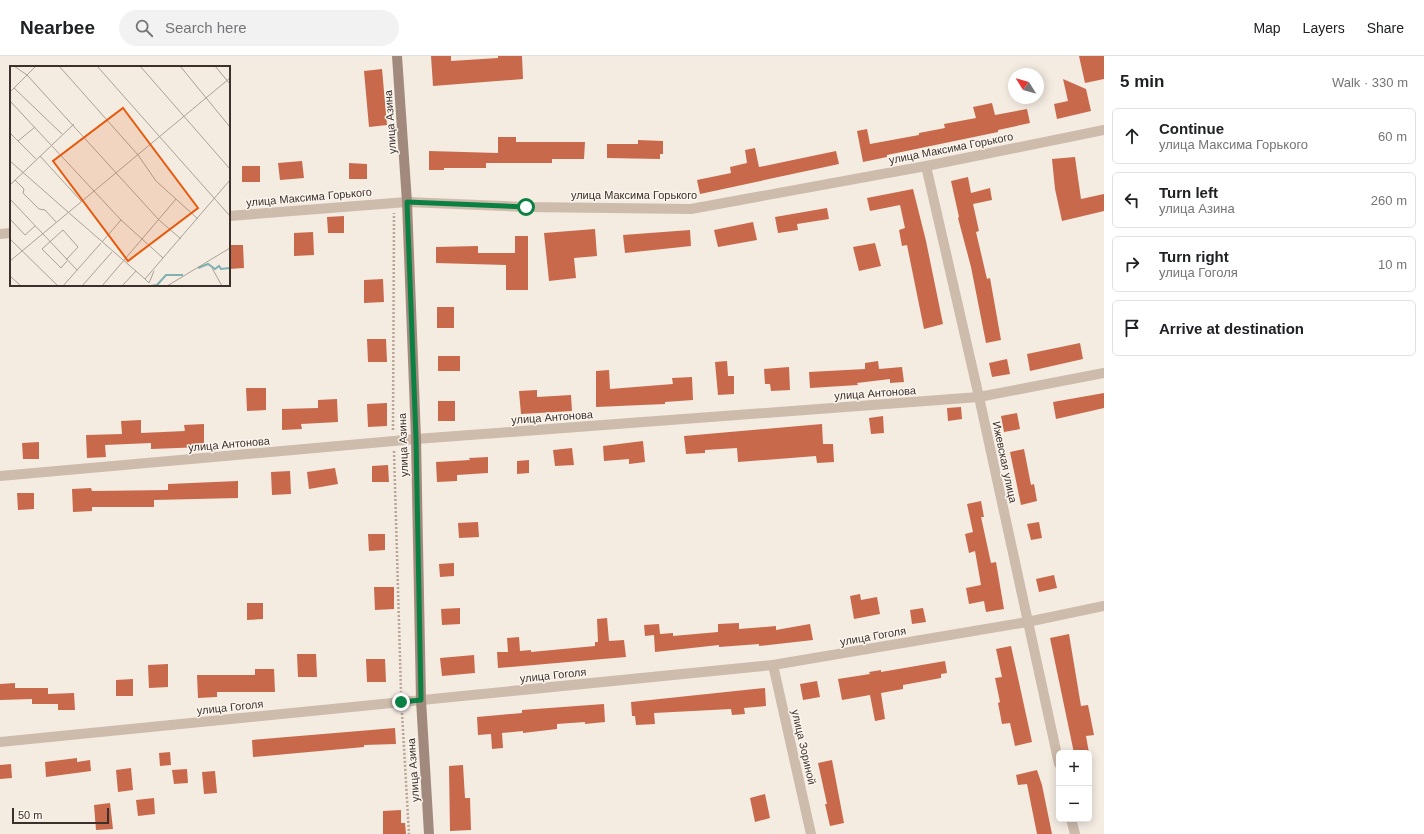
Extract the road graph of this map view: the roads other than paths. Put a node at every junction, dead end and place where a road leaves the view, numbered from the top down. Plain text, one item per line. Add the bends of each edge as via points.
1 (398, 56) edge
2 (1104, 130) edge
3 (926, 166) junction
4 (407, 202) junction
5 (230, 216) edge
6 (10, 233) edge
7 (0, 234) edge
8 (1104, 373) edge
9 (979, 397) junction
10 (416, 439) junction
11 (0, 476) edge
12 (1104, 606) edge
13 (1027, 622) junction
14 (773, 666) junction
15 (421, 700) junction
16 (0, 742) edge
17 (1056, 751) edge
18 (1072, 822) edge
19 (430, 834) edge
20 (811, 834) edge
21 (1075, 834) edge

1 - 4 main road, улица Азина
2 - 3 street, улица Максима Горького
3 - 4 street, улица Максима Горького via 691,209 526,207
3 - 9 street, Ижевская улица
4 - 5 street, улица Максима Горького
4 - 10 main road, улица Азина
6 - 7 street
8 - 9 street, улица Антонова
9 - 10 street, улица Антонова
9 - 13 street, Ижевская улица
10 - 11 street, улица Антонова
10 - 15 main road, улица Азина
12 - 13 street, улица Гоголя
13 - 14 street, улица Гоголя
13 - 17 street, Ижевская улица
14 - 15 street, улица Гоголя
14 - 20 street, улица Зориной
15 - 16 street, улица Гоголя
15 - 19 main road, улица Азина
18 - 21 street

